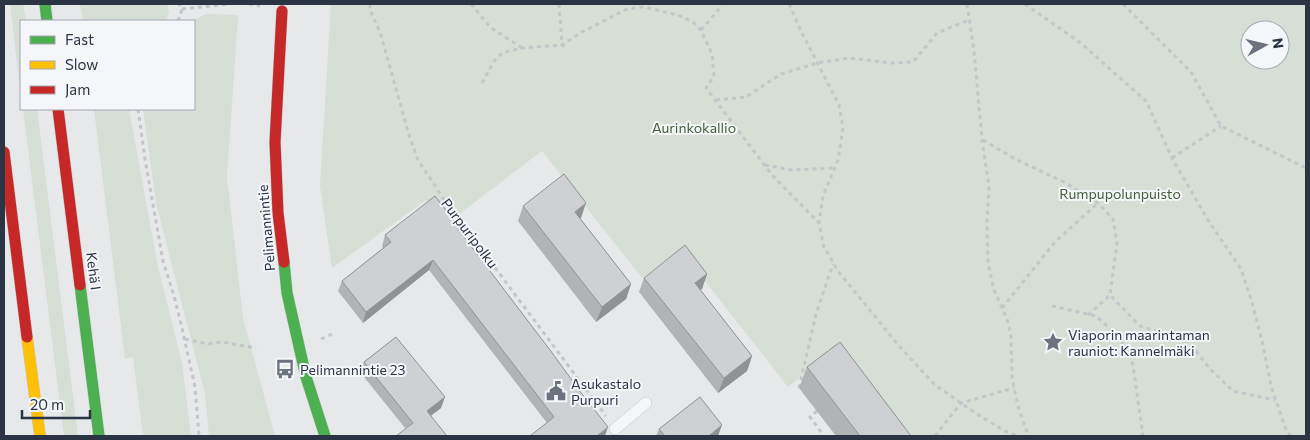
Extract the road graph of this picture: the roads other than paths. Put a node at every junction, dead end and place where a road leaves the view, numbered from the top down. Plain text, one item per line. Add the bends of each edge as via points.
1 (45, 4) edge
2 (282, 11) dead end
3 (47, 20) edge
4 (58, 110) edge
5 (4, 152) edge
6 (646, 403) dead end
7 (615, 429) road end
8 (40, 436) edge
9 (99, 436) edge
10 (325, 436) edge

1 - 3 main road
2 - 10 main road, Pelimannintie via 275,142 278,213 287,293 306,377
4 - 9 main road, Kehä I
5 - 8 main road
6 - 7 lane

